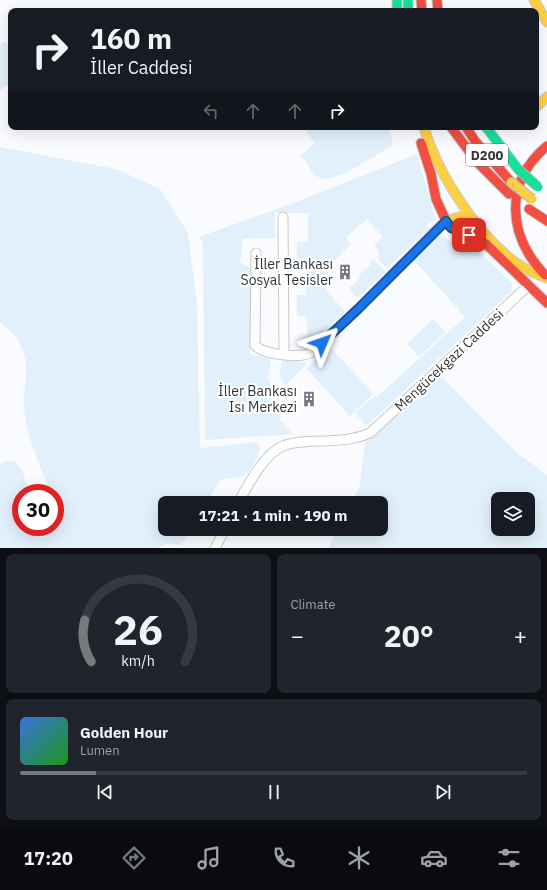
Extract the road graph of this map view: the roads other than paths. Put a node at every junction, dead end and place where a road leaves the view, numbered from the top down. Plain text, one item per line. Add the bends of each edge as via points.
1 (539, 8) edge
2 (547, 22) edge
3 (547, 97) edge
4 (539, 104) edge
5 (418, 130) edge
6 (425, 130) edge
7 (453, 130) edge
8 (468, 130) edge
9 (488, 130) edge
10 (547, 146) edge
11 (547, 192) edge
12 (542, 205) dead end
13 (283, 216) dead end
14 (446, 221) junction
15 (547, 221) edge
16 (486, 244) junction
17 (256, 253) dead end
18 (547, 277) edge
19 (528, 286) junction
20 (547, 303) edge
21 (284, 354) junction
22 (242, 496) edge
23 (221, 536) edge
24 (215, 548) edge

1 - 2 main road
3 - 4 main road
5 - 14 main road via 436,199
6 - 18 main road via 435,159 478,223 524,268
7 - 15 main road via 476,163 492,180
8 - 12 main road, D200, bridge via 511,182
9 - 11 main road, D200, bridge via 518,169
10 - 18 main road via 532,161 520,181 515,209 516,227 524,248
13 - 21 street
14 - 16 main road via 451,228
14 - 16 main road via 463,216
14 - 21 street via 310,354
16 - 19 main road
17 - 21 street via 255,345 262,351
19 - 20 main road
19 - 22 street, Mengücekgazi Caddesi via 370,433 356,439 313,441 283,446 269,456
23 - 24 street

